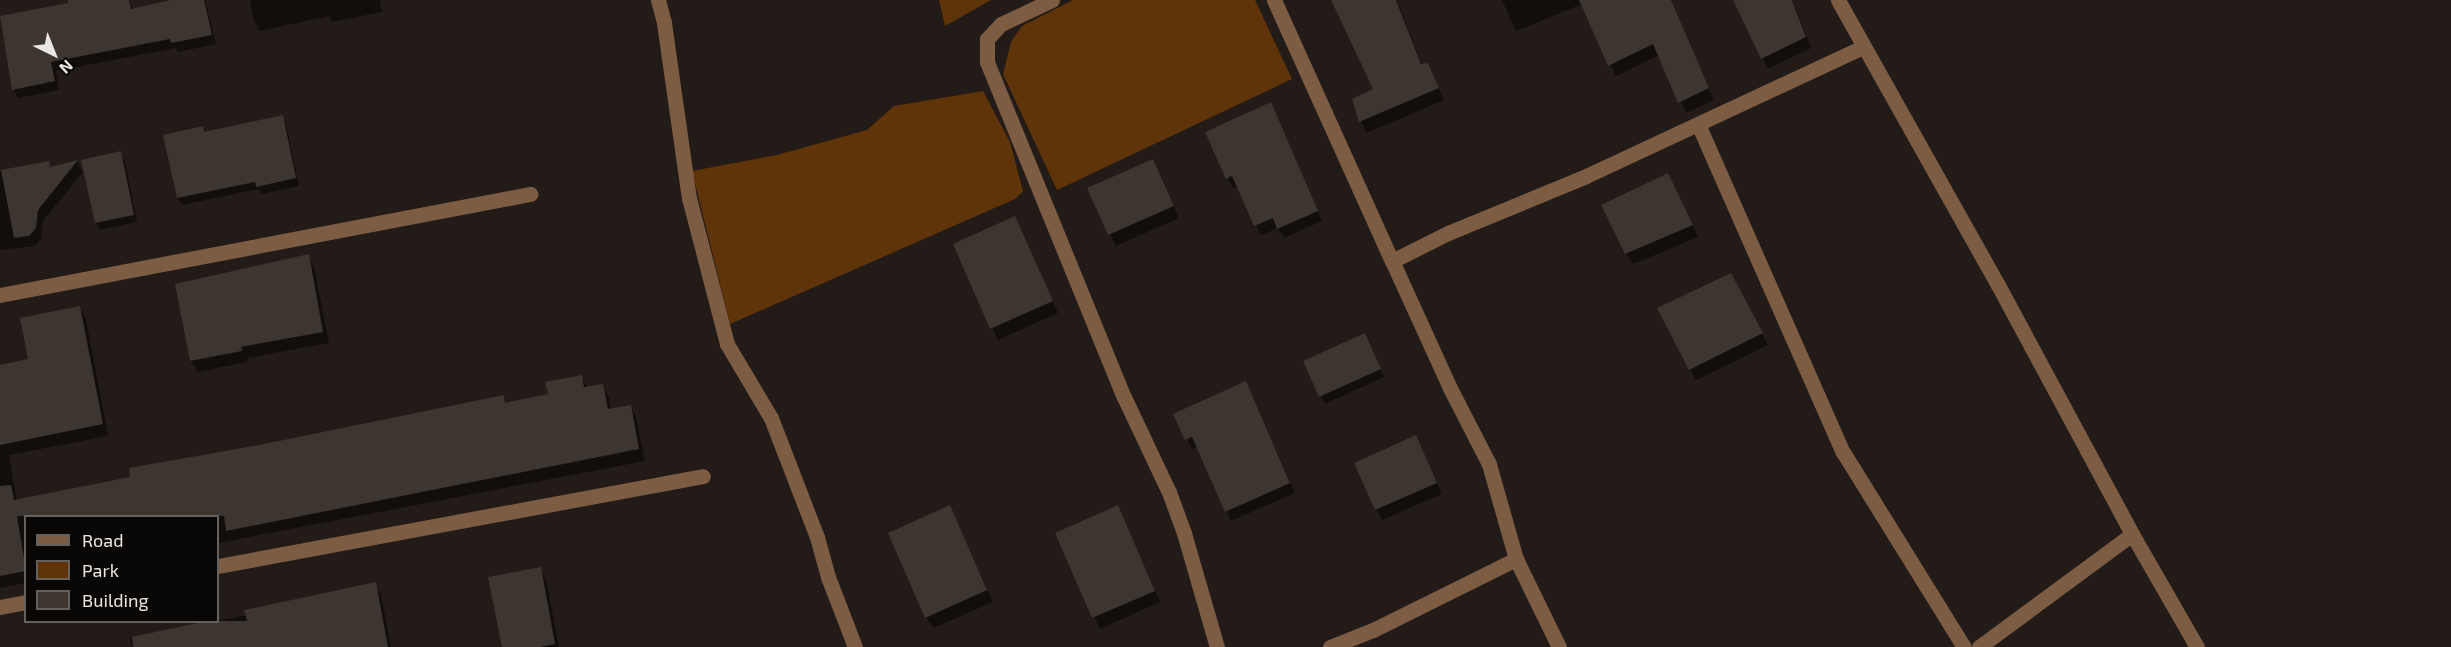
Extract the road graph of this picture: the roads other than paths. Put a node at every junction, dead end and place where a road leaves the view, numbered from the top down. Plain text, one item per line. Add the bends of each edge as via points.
1 (658, 0) edge
2 (1052, 0) edge
3 (1275, 0) edge
4 (1838, 0) edge
5 (1863, 47) junction
6 (1698, 124) junction
7 (530, 194) dead end
8 (1392, 261) junction
9 (0, 295) edge
10 (703, 476) dead end
11 (2132, 534) junction
12 (1516, 559) junction
13 (219, 566) edge
14 (24, 602) edge
15 (0, 607) edge
16 (855, 647) edge
17 (1217, 647) edge
18 (1330, 647) edge
19 (1558, 647) edge
20 (1964, 647) edge
21 (1979, 647) edge
22 (2197, 647) edge

1 - 16 street via 689,198 727,344 771,418
2 - 17 street via 1001,24 987,39 987,62 1124,397 1170,492
3 - 8 street
4 - 5 street
5 - 6 street
5 - 11 street via 1998,285
6 - 8 street
6 - 20 street via 1843,452
7 - 9 street
8 - 12 street via 1489,464
10 - 13 street
11 - 21 street
11 - 22 street
12 - 18 street via 1373,630
12 - 19 street
14 - 15 street

